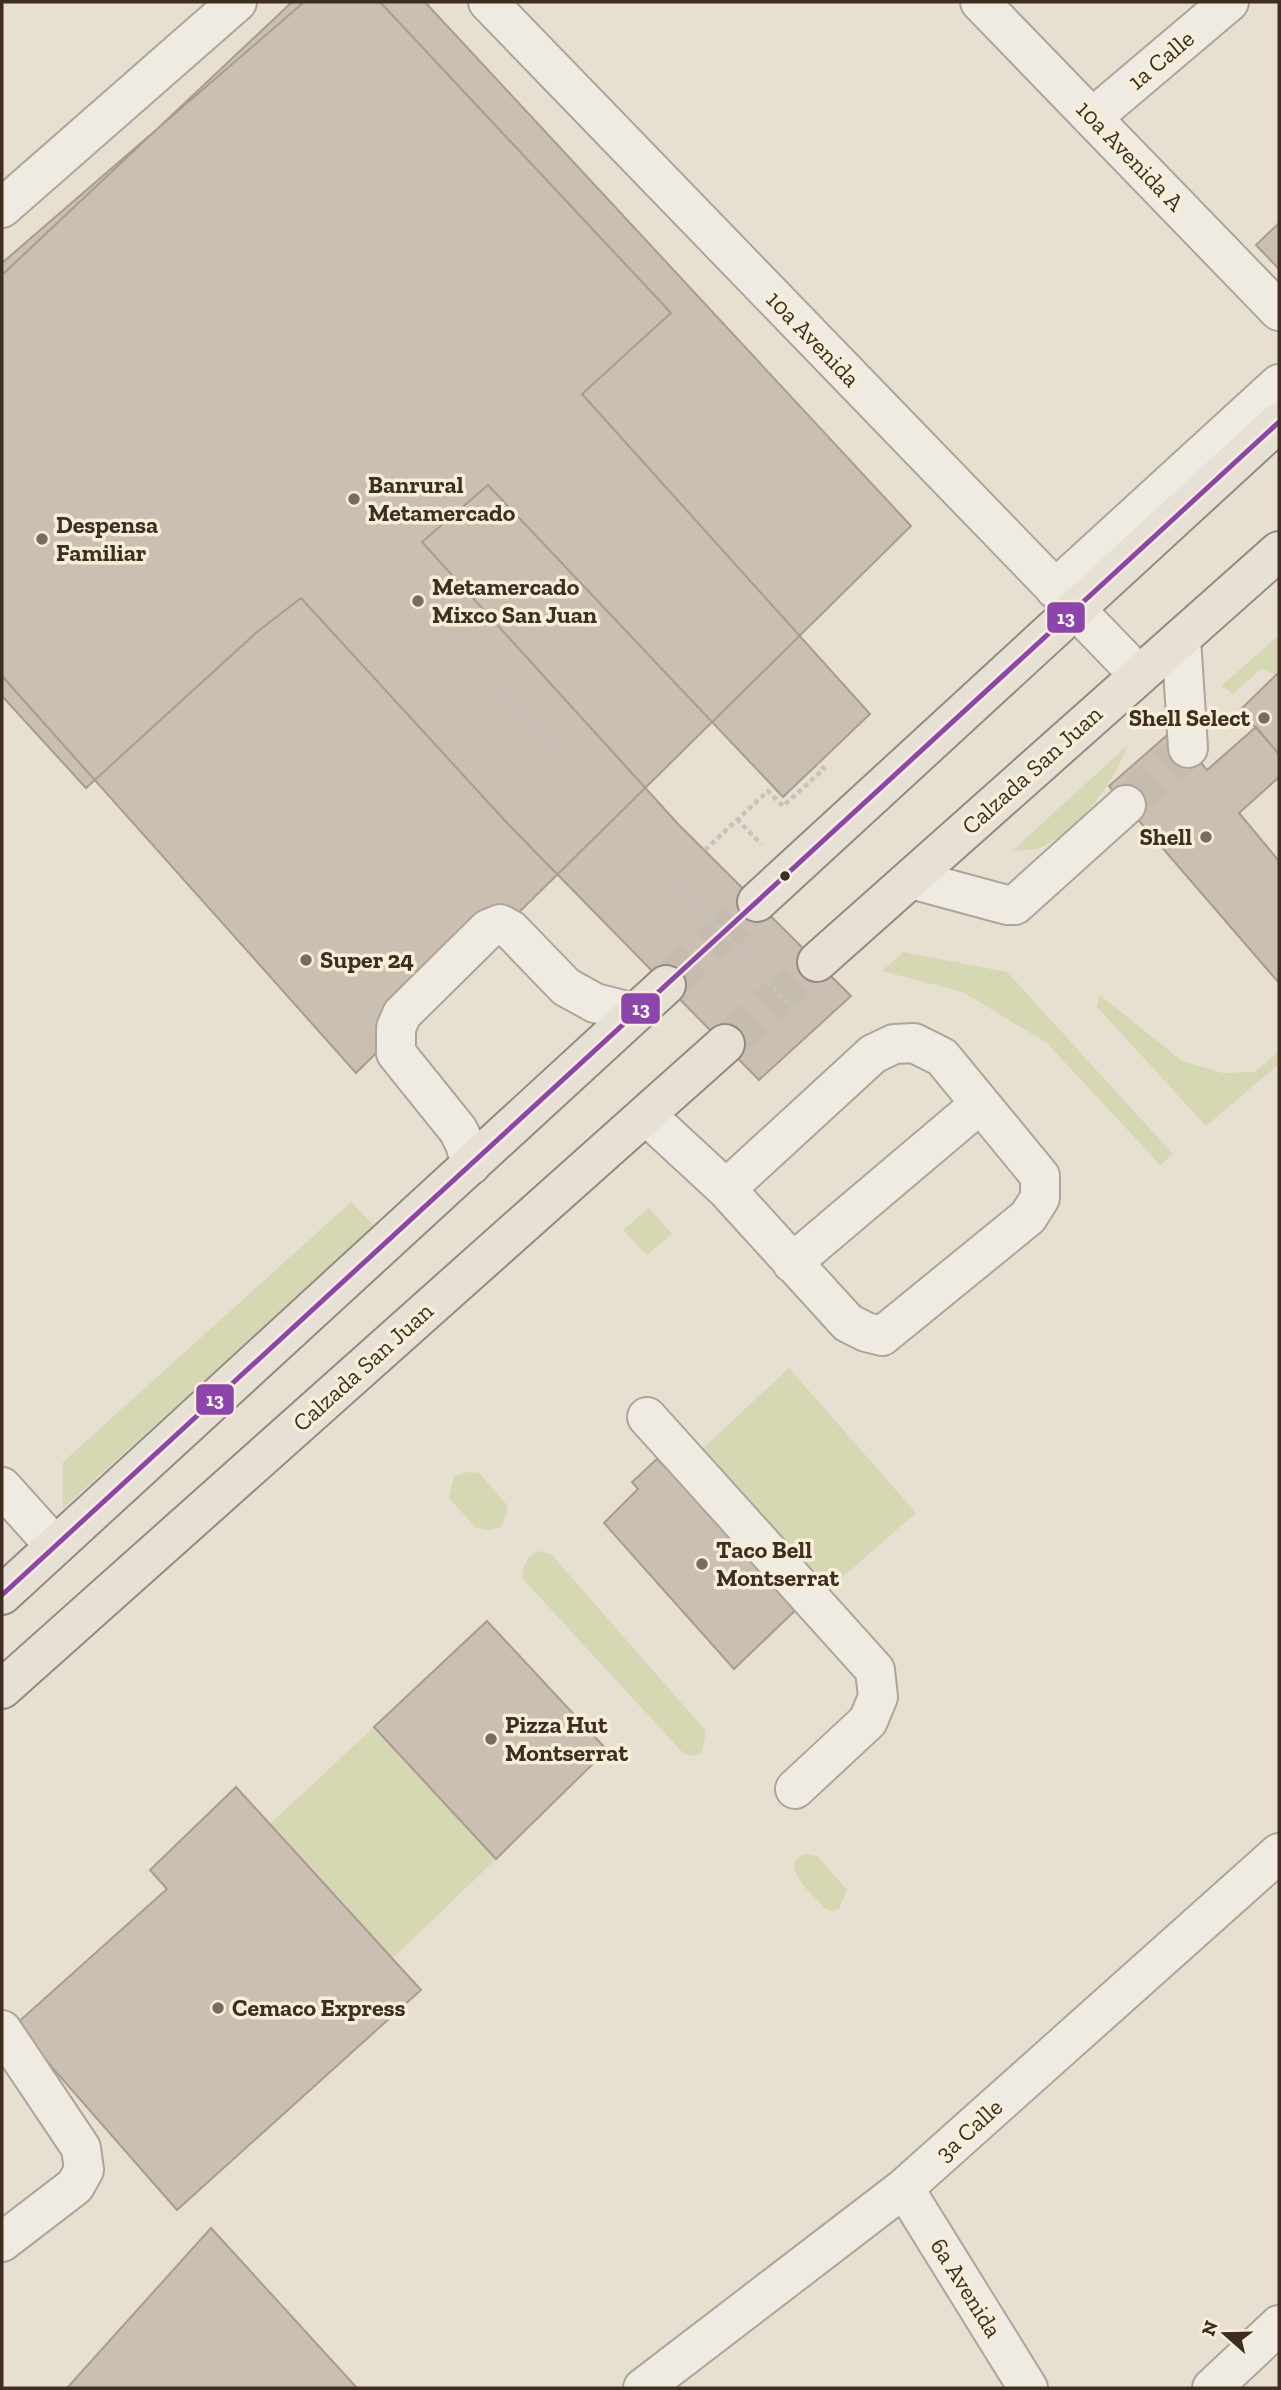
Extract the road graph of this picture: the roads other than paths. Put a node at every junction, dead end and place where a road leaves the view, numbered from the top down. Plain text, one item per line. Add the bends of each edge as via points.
1 (237, 2) edge
2 (488, 2) edge
3 (980, 2) edge
4 (1229, 2) edge
5 (1092, 118) junction
6 (2, 208) edge
7 (1279, 311) edge
8 (1279, 384) edge
9 (1279, 422) edge
10 (1279, 551) edge
11 (1065, 599) junction
12 (1181, 638) junction
13 (1139, 675) junction
14 (1188, 748) dead end
15 (1126, 805) tunnel mouth
16 (911, 879) junction
17 (757, 902) tunnel mouth
18 (817, 962) tunnel mouth
19 (666, 985) tunnel mouth
20 (635, 1013) junction
21 (725, 1044) tunnel mouth
22 (980, 1104) junction
23 (646, 1115) junction
24 (471, 1165) junction
25 (726, 1189) junction
26 (792, 1263) junction
27 (647, 1417) dead end
28 (2, 1487) edge
29 (55, 1546) junction
30 (2, 1595) edge
31 (2, 1689) edge
32 (795, 1789) dead end
33 (1279, 1853) edge
34 (2, 2030) edge
35 (904, 2188) junction
36 (2, 2242) edge
37 (1279, 2325) edge
38 (643, 2388) edge
39 (1028, 2388) edge
40 (1212, 2388) edge

1 - 6 street
2 - 11 street, 10a Avenida
3 - 5 street, 10a Avenida A
4 - 5 street, 1a Calle
5 - 7 street, 10a Avenida A
8 - 11 street
9 - 11 main road
10 - 12 main road, Calzada San Juan
11 - 13 street, 10a Avenida
11 - 17 main road
12 - 13 main road, Calzada San Juan
12 - 14 street
13 - 16 main road, Calzada San Juan
15 - 16 street via 1015,905
16 - 18 main road, Calzada San Juan
19 - 20 main road
20 - 24 main road
20 - 24 street via 595,1003 575,992 511,930 500,924 488,929 402,1014 396,1028 396,1053 458,1130
21 - 23 main road, Calzada San Juan
22 - 25 street via 942,1057 914,1042 894,1044 873,1054
22 - 26 street
22 - 26 street via 1040,1176 1040,1198 1028,1217 882,1336 848,1323
23 - 25 street
23 - 31 main road, Calzada San Juan
24 - 29 main road
25 - 26 street
27 - 32 street via 875,1670 878,1698 868,1721
28 - 29 street
29 - 30 main road
33 - 35 street, 3a Calle
34 - 36 street via 81,2148 84,2170 75,2186
35 - 38 street, 3a Calle
35 - 39 street, 6a Avenida
37 - 40 street

